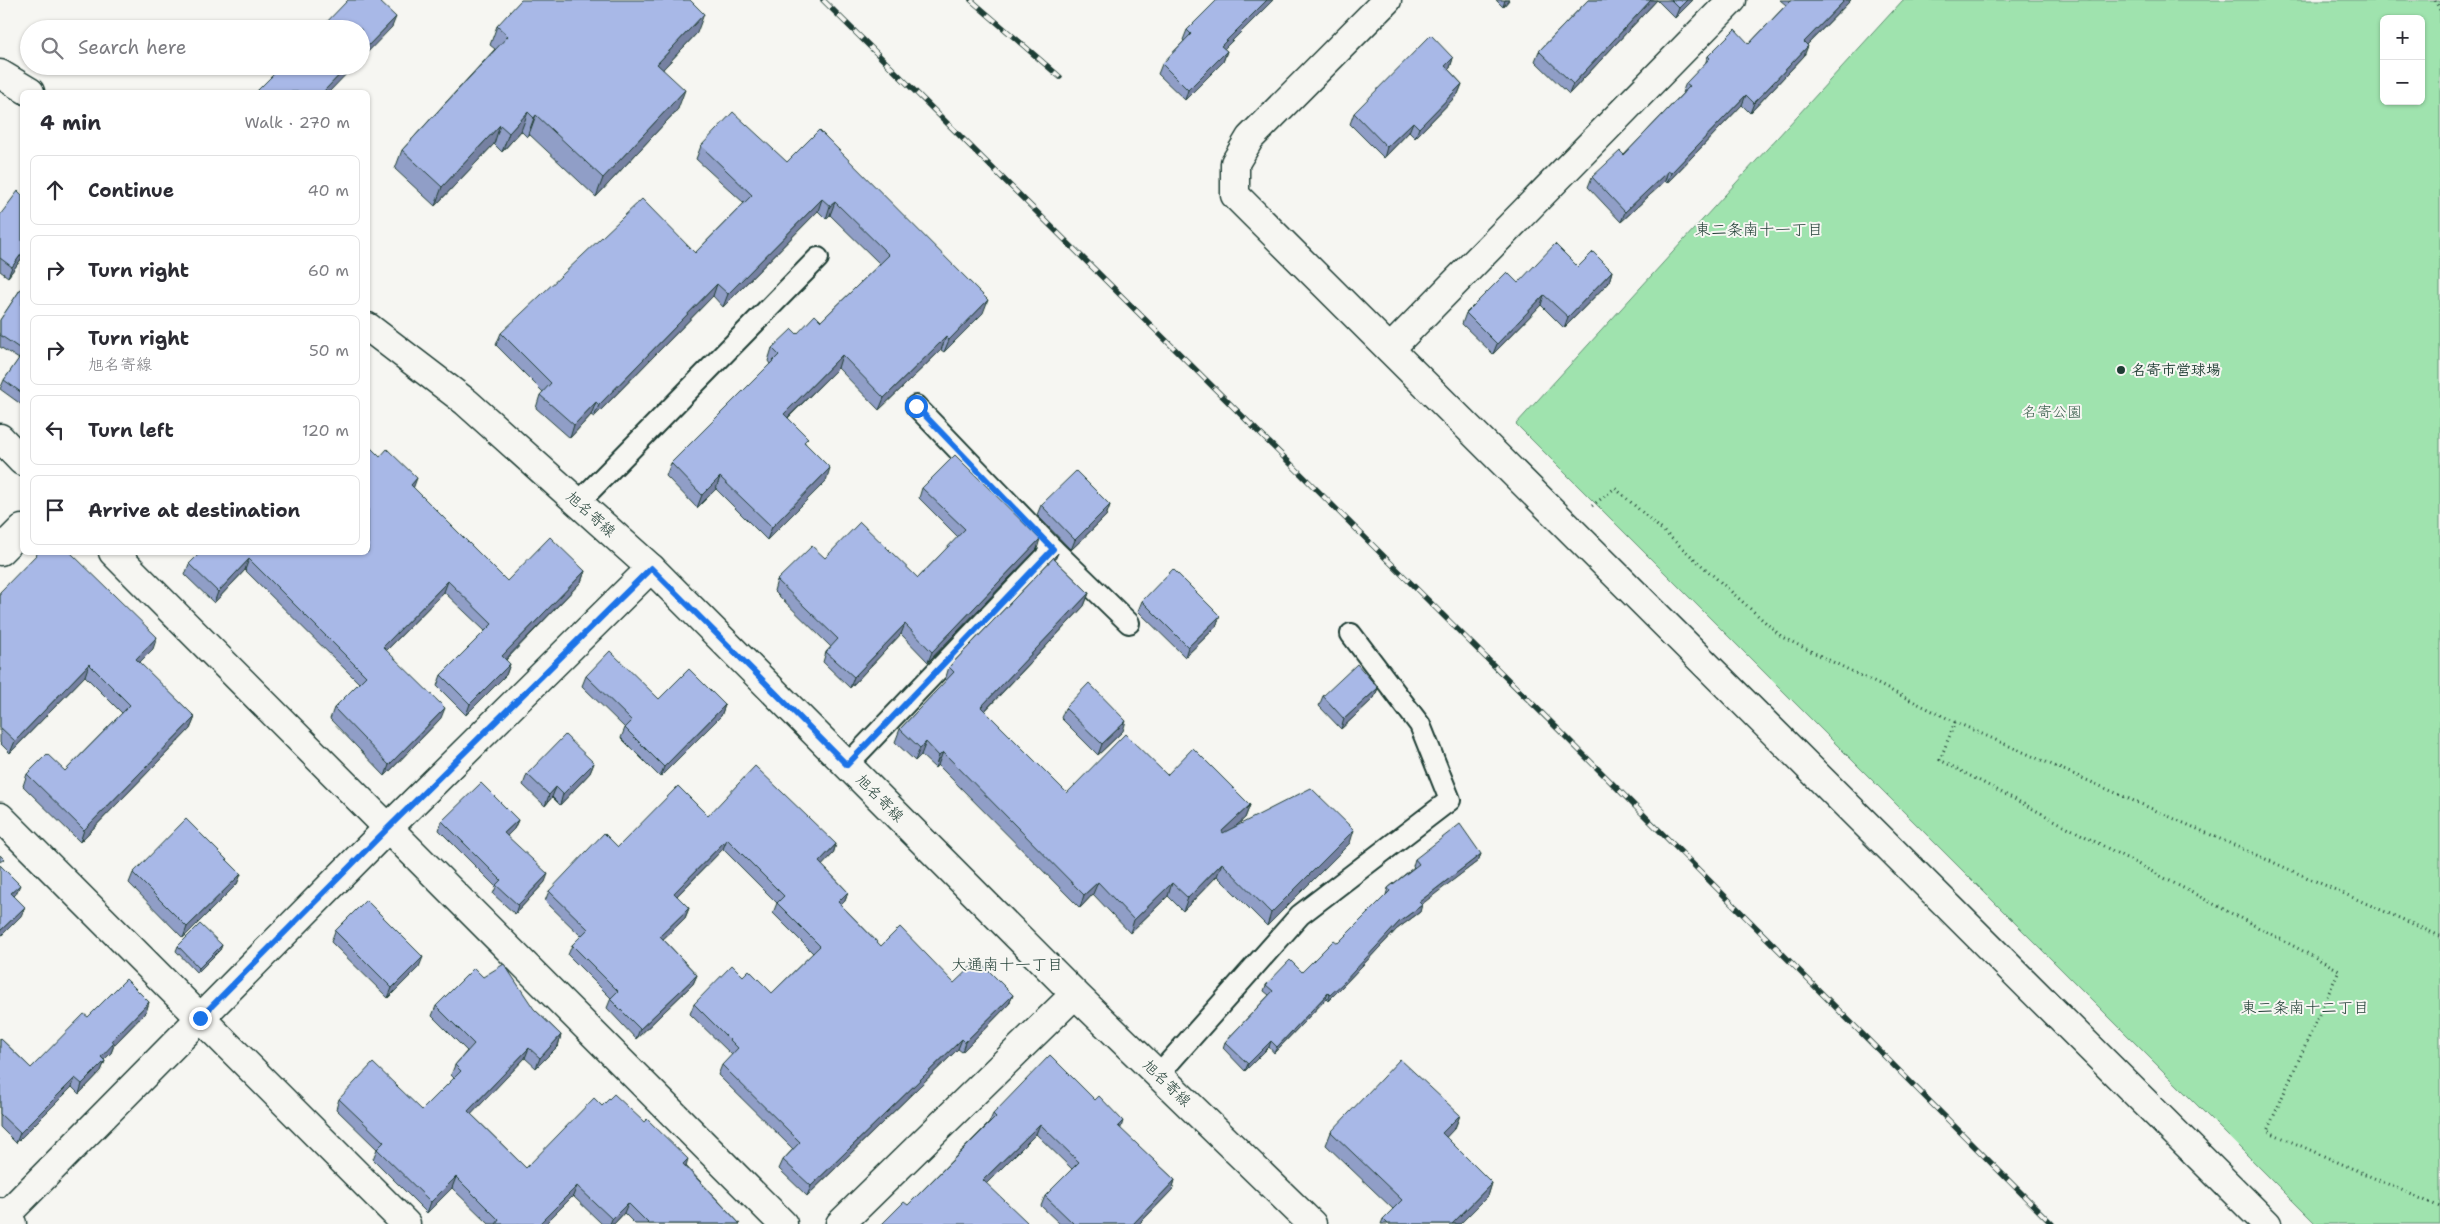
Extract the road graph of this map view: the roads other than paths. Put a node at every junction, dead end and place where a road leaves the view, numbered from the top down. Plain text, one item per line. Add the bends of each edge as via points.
1 (1387, 0) edge
2 (1732, 0) edge
3 (0, 74) edge
4 (27, 90) edge
5 (818, 258) dead end
6 (370, 329) edge
7 (1390, 349) junction
8 (916, 406) dead end
9 (0, 438) edge
10 (20, 459) edge
11 (578, 503) junction
12 (20, 531) edge
13 (1053, 549) junction
14 (0, 551) edge
15 (116, 555) edge
16 (651, 568) junction
17 (1129, 623) dead end
18 (1351, 634) dead end
19 (847, 765) junction
20 (0, 817) edge
21 (387, 829) junction
22 (1074, 994) junction
23 (200, 1018) junction
24 (1158, 1074) junction
25 (4, 1219) edge
26 (406, 1224) edge
27 (783, 1224) edge
28 (840, 1224) edge
29 (1312, 1224) edge
30 (2267, 1224) edge

1 - 7 street via 1250,138 1235,163 1235,195
2 - 7 street
3 - 4 street
5 - 11 lane
6 - 11 street, 旭名寄線 via 466,402
7 - 30 street
8 - 13 lane
9 - 10 street
11 - 16 street, 旭名寄線
12 - 14 street
13 - 17 lane
13 - 19 lane
15 - 21 street
16 - 19 street, 旭名寄線
16 - 21 street
18 - 24 lane via 1420,726 1450,800 1300,915
19 - 22 street, 旭名寄線
20 - 23 street
21 - 23 street
21 - 27 street
22 - 24 street, 旭名寄線
22 - 28 street
23 - 25 street
23 - 26 street
24 - 29 street, 旭名寄線

